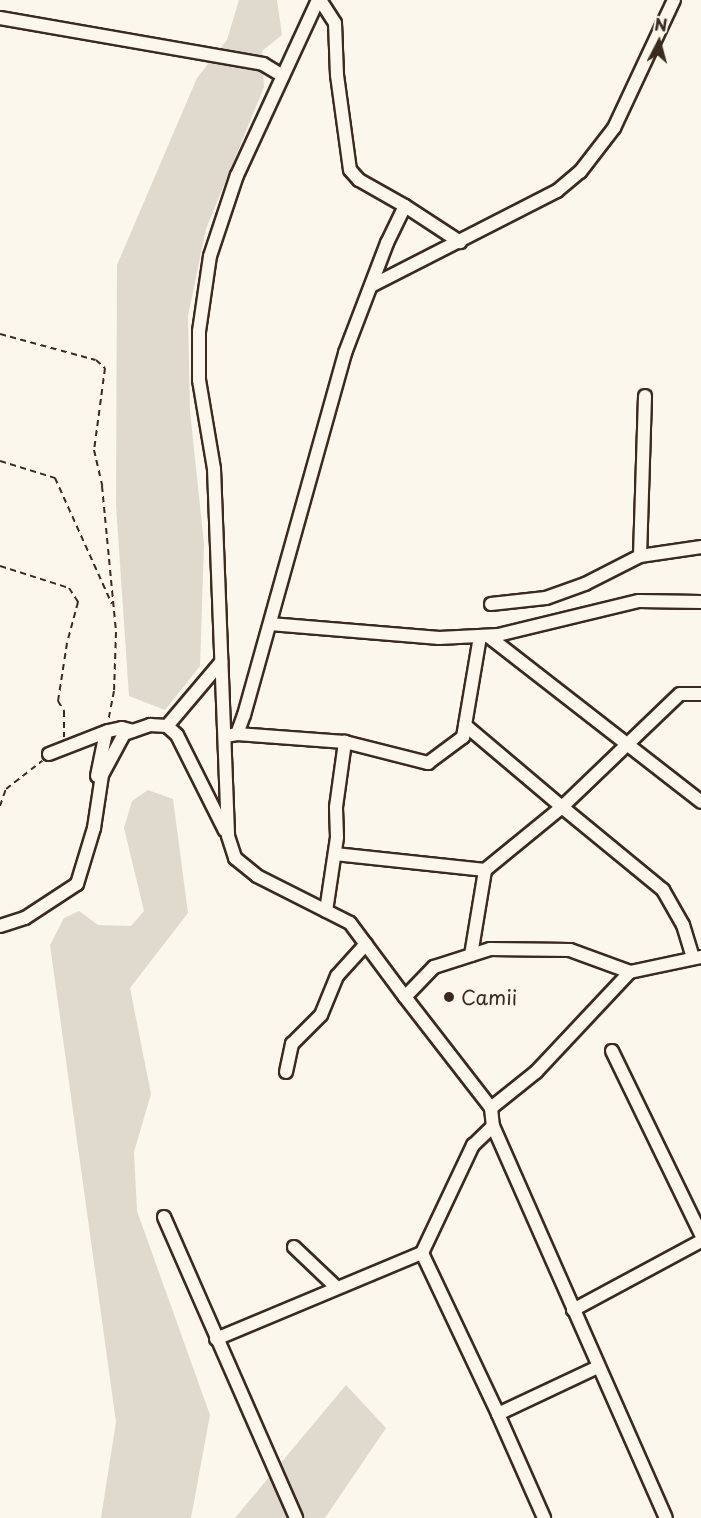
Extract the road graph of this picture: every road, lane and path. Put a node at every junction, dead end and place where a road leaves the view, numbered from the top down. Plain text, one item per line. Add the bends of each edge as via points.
1 (319, 0) edge
2 (674, 0) edge
3 (0, 18) edge
4 (283, 76) junction
5 (405, 206) junction
6 (460, 242) junction
7 (371, 286) junction
8 (0, 334) edge
9 (645, 396) dead end
10 (0, 461) edge
11 (701, 548) edge
12 (640, 556) junction
13 (0, 566) edge
14 (701, 602) edge
15 (491, 603) dead end
16 (113, 607) junction
17 (270, 624) junction
18 (484, 636) junction
19 (221, 662) junction
20 (701, 694) edge
21 (465, 725) junction
22 (167, 726) junction
23 (133, 731) junction
24 (106, 732) junction
25 (231, 735) junction
26 (345, 742) junction
27 (626, 744) junction
28 (64, 749) junction
29 (49, 754) joint
30 (701, 802) edge
31 (0, 806) edge
32 (562, 807) junction
33 (94, 828) junction
34 (228, 836) junction
35 (335, 854) junction
36 (485, 870) junction
37 (326, 911) junction
38 (0, 926) edge
39 (366, 944) junction
40 (471, 955) junction
41 (697, 958) edge
42 (630, 972) junction
43 (405, 997) junction
44 (612, 1051) dead end
45 (286, 1072) dead end
46 (491, 1108) junction
47 (493, 1126) junction
48 (164, 1217) dead end
49 (701, 1234) edge
50 (701, 1241) edge
51 (294, 1247) dead end
52 (422, 1253) junction
53 (337, 1288) junction
54 (573, 1310) junction
55 (216, 1338) junction
56 (598, 1367) junction
57 (498, 1414) junction
58 (296, 1518) edge
59 (544, 1518) edge
60 (666, 1518) edge

1 - 4 street
1 - 5 street via 335,23 337,75 350,170 359,180
2 - 6 street via 614,128 592,158 558,191
3 - 4 street via 263,64
4 - 19 street via 237,175 210,256 199,331 199,380 214,469
5 - 6 street
5 - 7 street via 395,221
6 - 7 street
7 - 17 street via 345,353
8 - 16 path via 96,360 105,368 94,450 102,486
9 - 12 street
10 - 16 path via 55,478
11 - 12 street
12 - 15 street via 585,584 546,598
13 - 28 path via 69,588 78,602 58,701 64,711
14 - 18 street via 639,601
16 - 24 path via 114,691
17 - 18 street via 439,638
17 - 25 street
18 - 21 street
18 - 27 street
19 - 22 street
19 - 25 street
20 - 27 street via 680,694
21 - 26 street via 463,738 428,763
21 - 32 street
22 - 23 street via 150,725
22 - 34 street via 177,735
23 - 24 street via 122,728
23 - 33 street via 124,734 102,775
24 - 28 street
24 - 33 street via 92,797
25 - 26 street
25 - 34 street
26 - 35 street
27 - 30 street
27 - 32 street
28 - 29 street
29 - 31 path via 6,789
32 - 36 street
32 - 41 street via 663,890
33 - 38 street via 77,884 26,918
34 - 37 street via 235,858 257,876
35 - 36 street
35 - 37 street
36 - 40 street
37 - 39 street via 350,923
39 - 43 street
39 - 45 street via 337,976 321,1016 292,1044
40 - 42 street via 490,949 570,950
40 - 43 street via 434,967
41 - 42 street
42 - 46 street via 536,1072
43 - 46 street
44 - 49 street
46 - 47 street
47 - 52 street via 473,1145
47 - 54 street
48 - 55 street
50 - 54 street
51 - 53 street
52 - 53 street
52 - 57 street
53 - 55 street
54 - 56 street
55 - 58 street
56 - 57 street
56 - 60 street
57 - 59 street

